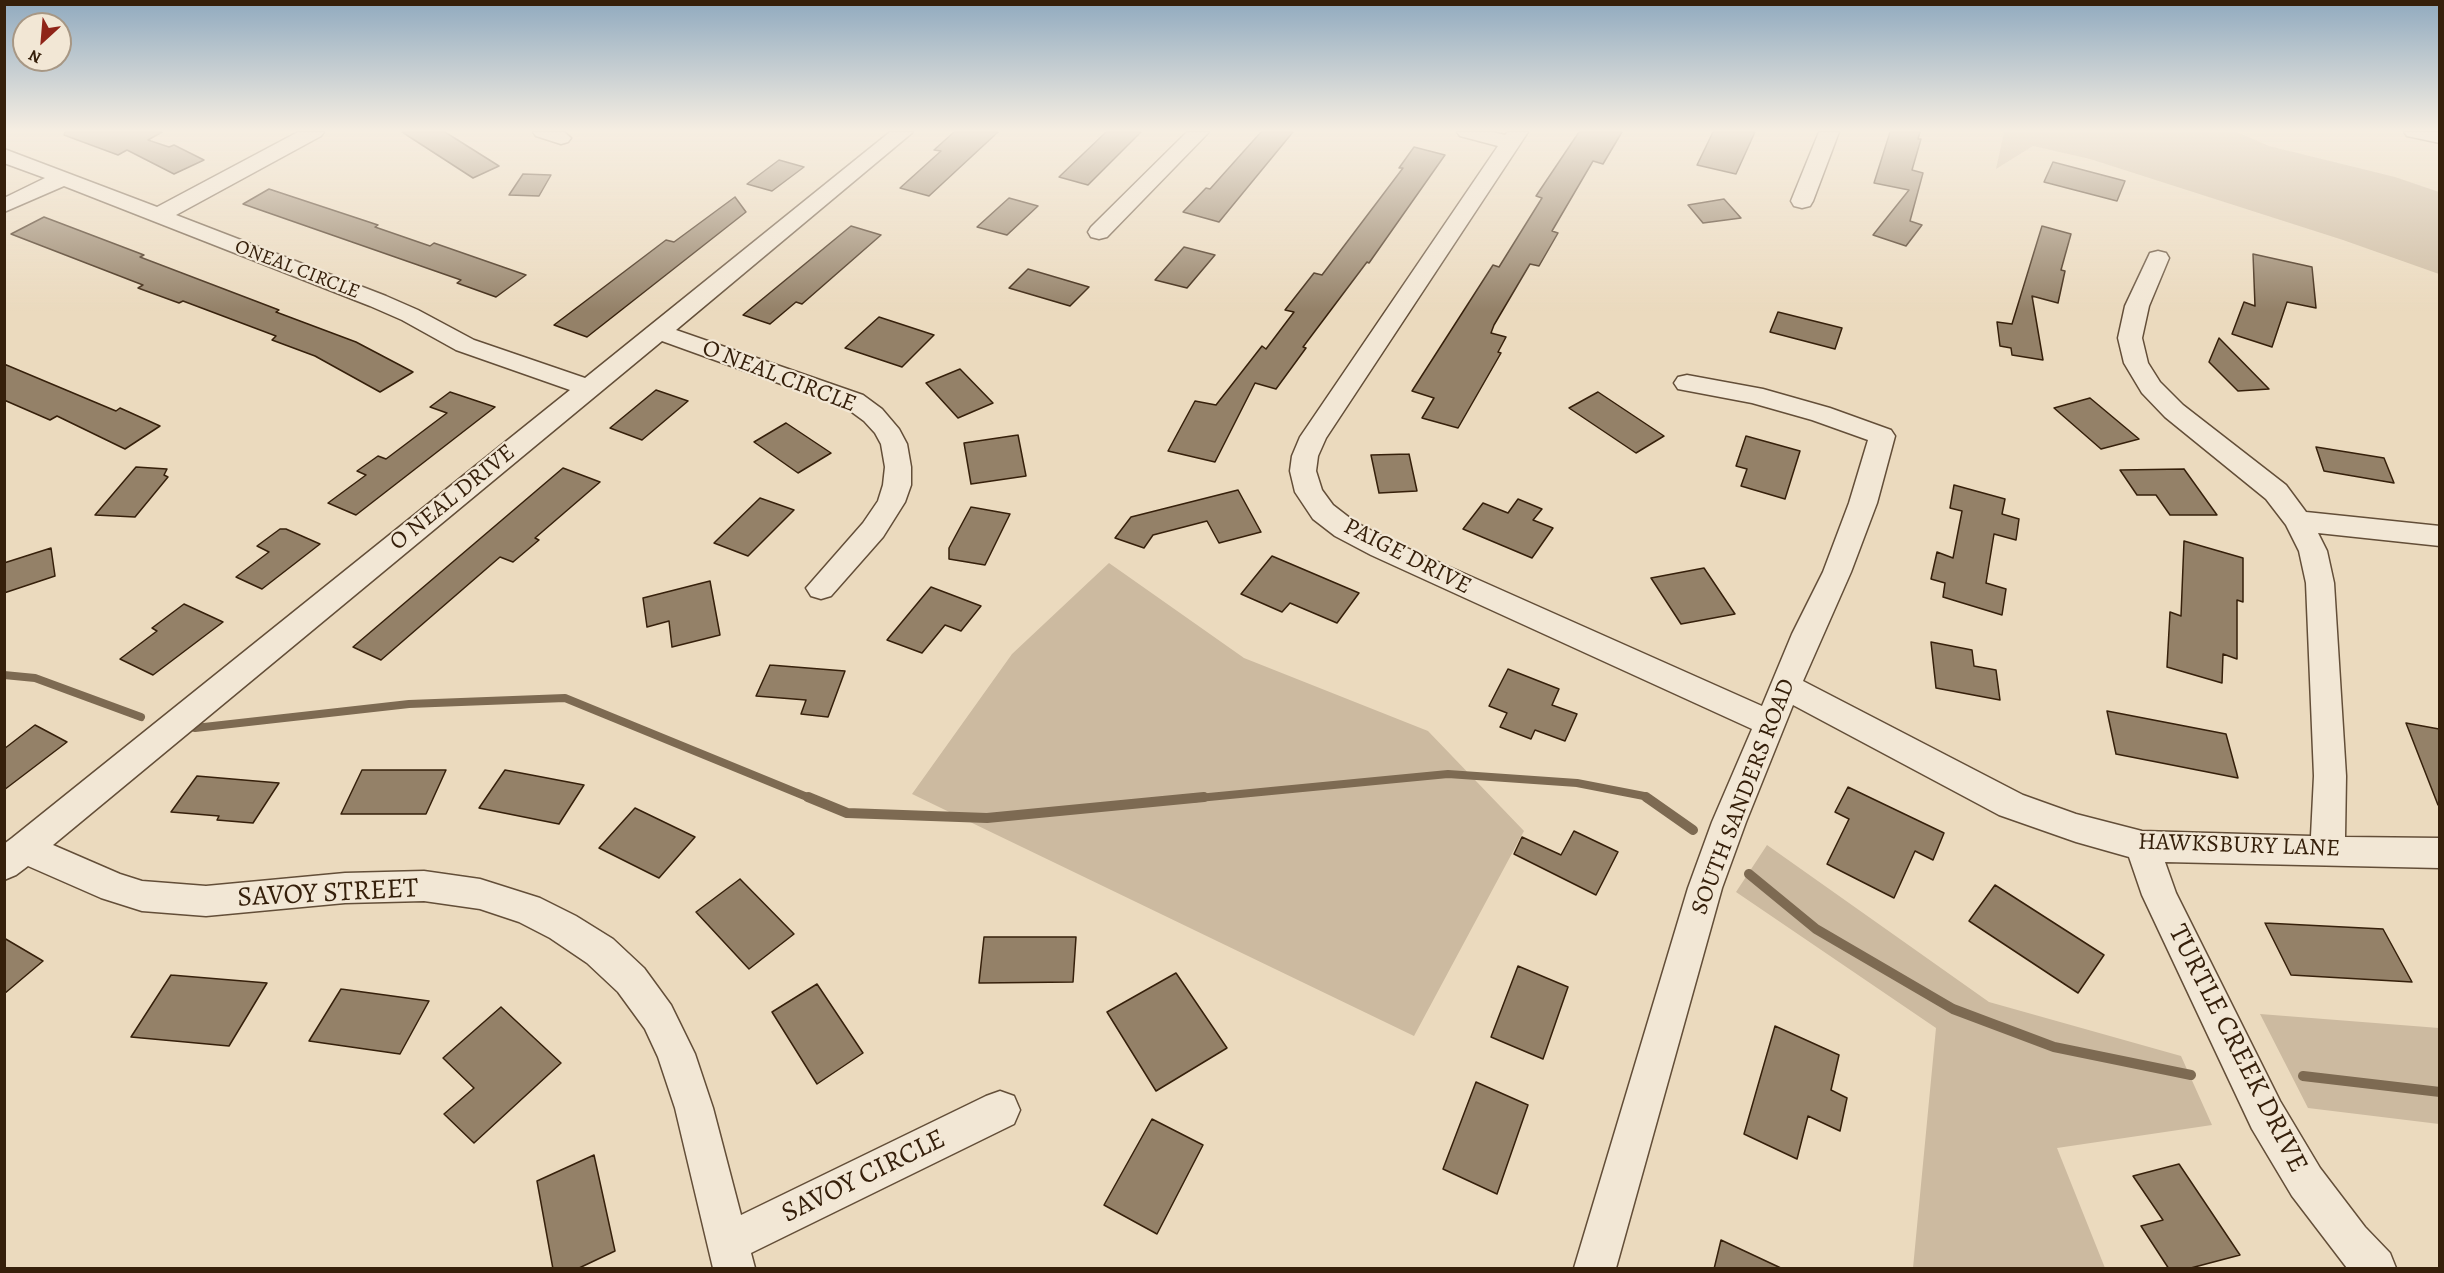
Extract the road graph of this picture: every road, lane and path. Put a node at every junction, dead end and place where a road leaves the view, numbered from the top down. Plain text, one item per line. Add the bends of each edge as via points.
1 (35, 191) edge
2 (96, 191) edge
3 (203, 191) edge
4 (831, 191) edge
5 (1140, 191) edge
6 (1478, 191) edge
7 (1806, 191) edge
8 (1802, 201) dead end
9 (4, 206) edge
10 (157, 216) junction
11 (1099, 232) dead end
12 (2158, 258) dead end
13 (659, 332) junction
14 (1688, 383) dead end
15 (589, 388) junction
16 (2298, 521) junction
17 (2439, 536) edge
18 (821, 588) dead end
19 (1785, 687) junction
20 (1770, 724) junction
21 (2142, 846) junction
22 (2328, 850) junction
23 (2439, 853) edge
24 (14, 856) edge
25 (1000, 1110) dead end
26 (731, 1256) edge
27 (1595, 1269) edge
28 (2375, 1269) edge

1 - 9 street
2 - 10 street, ONEAL CIRCLE
3 - 10 street
4 - 13 street, O NEAL DRIVE
5 - 11 street
6 - 20 street, PAIGE DRIVE via 1313,437 1303,471 1309,492 1323,512 1381,548
7 - 8 street
10 - 15 street, ONEAL CIRCLE via 378,301 465,345
12 - 16 street via 2137,306 2130,338 2136,363 2151,387 2174,411 2276,492
13 - 15 street, O NEAL DRIVE
13 - 18 street, O NEAL CIRCLE via 845,398 873,415 886,429 894,444 898,467 891,502 873,530
14 - 19 street, SOUTH SANDERS ROAD via 1754,395 1881,436 1845,552
15 - 24 street, O NEAL DRIVE
16 - 17 street
16 - 22 street via 2313,551 2320,583 2330,776
19 - 20 street, SOUTH SANDERS ROAD
19 - 21 street, HAWKSBURY LANE via 2011,805
20 - 27 street, SOUTH SANDERS ROAD via 1705,888
21 - 22 street, HAWKSBURY LANE
21 - 28 street, TURTLE CREEK DRIVE via 2159,895 2266,1115 2306,1182
22 - 23 street, HAWKSBURY LANE
24 - 26 street, SAVOY STREET via 142,896 206,901 345,888 424,886 480,894 528,909 563,927 600,951 631,980 658,1017 676,1054 694,1108
25 - 26 street, SAVOY CIRCLE

